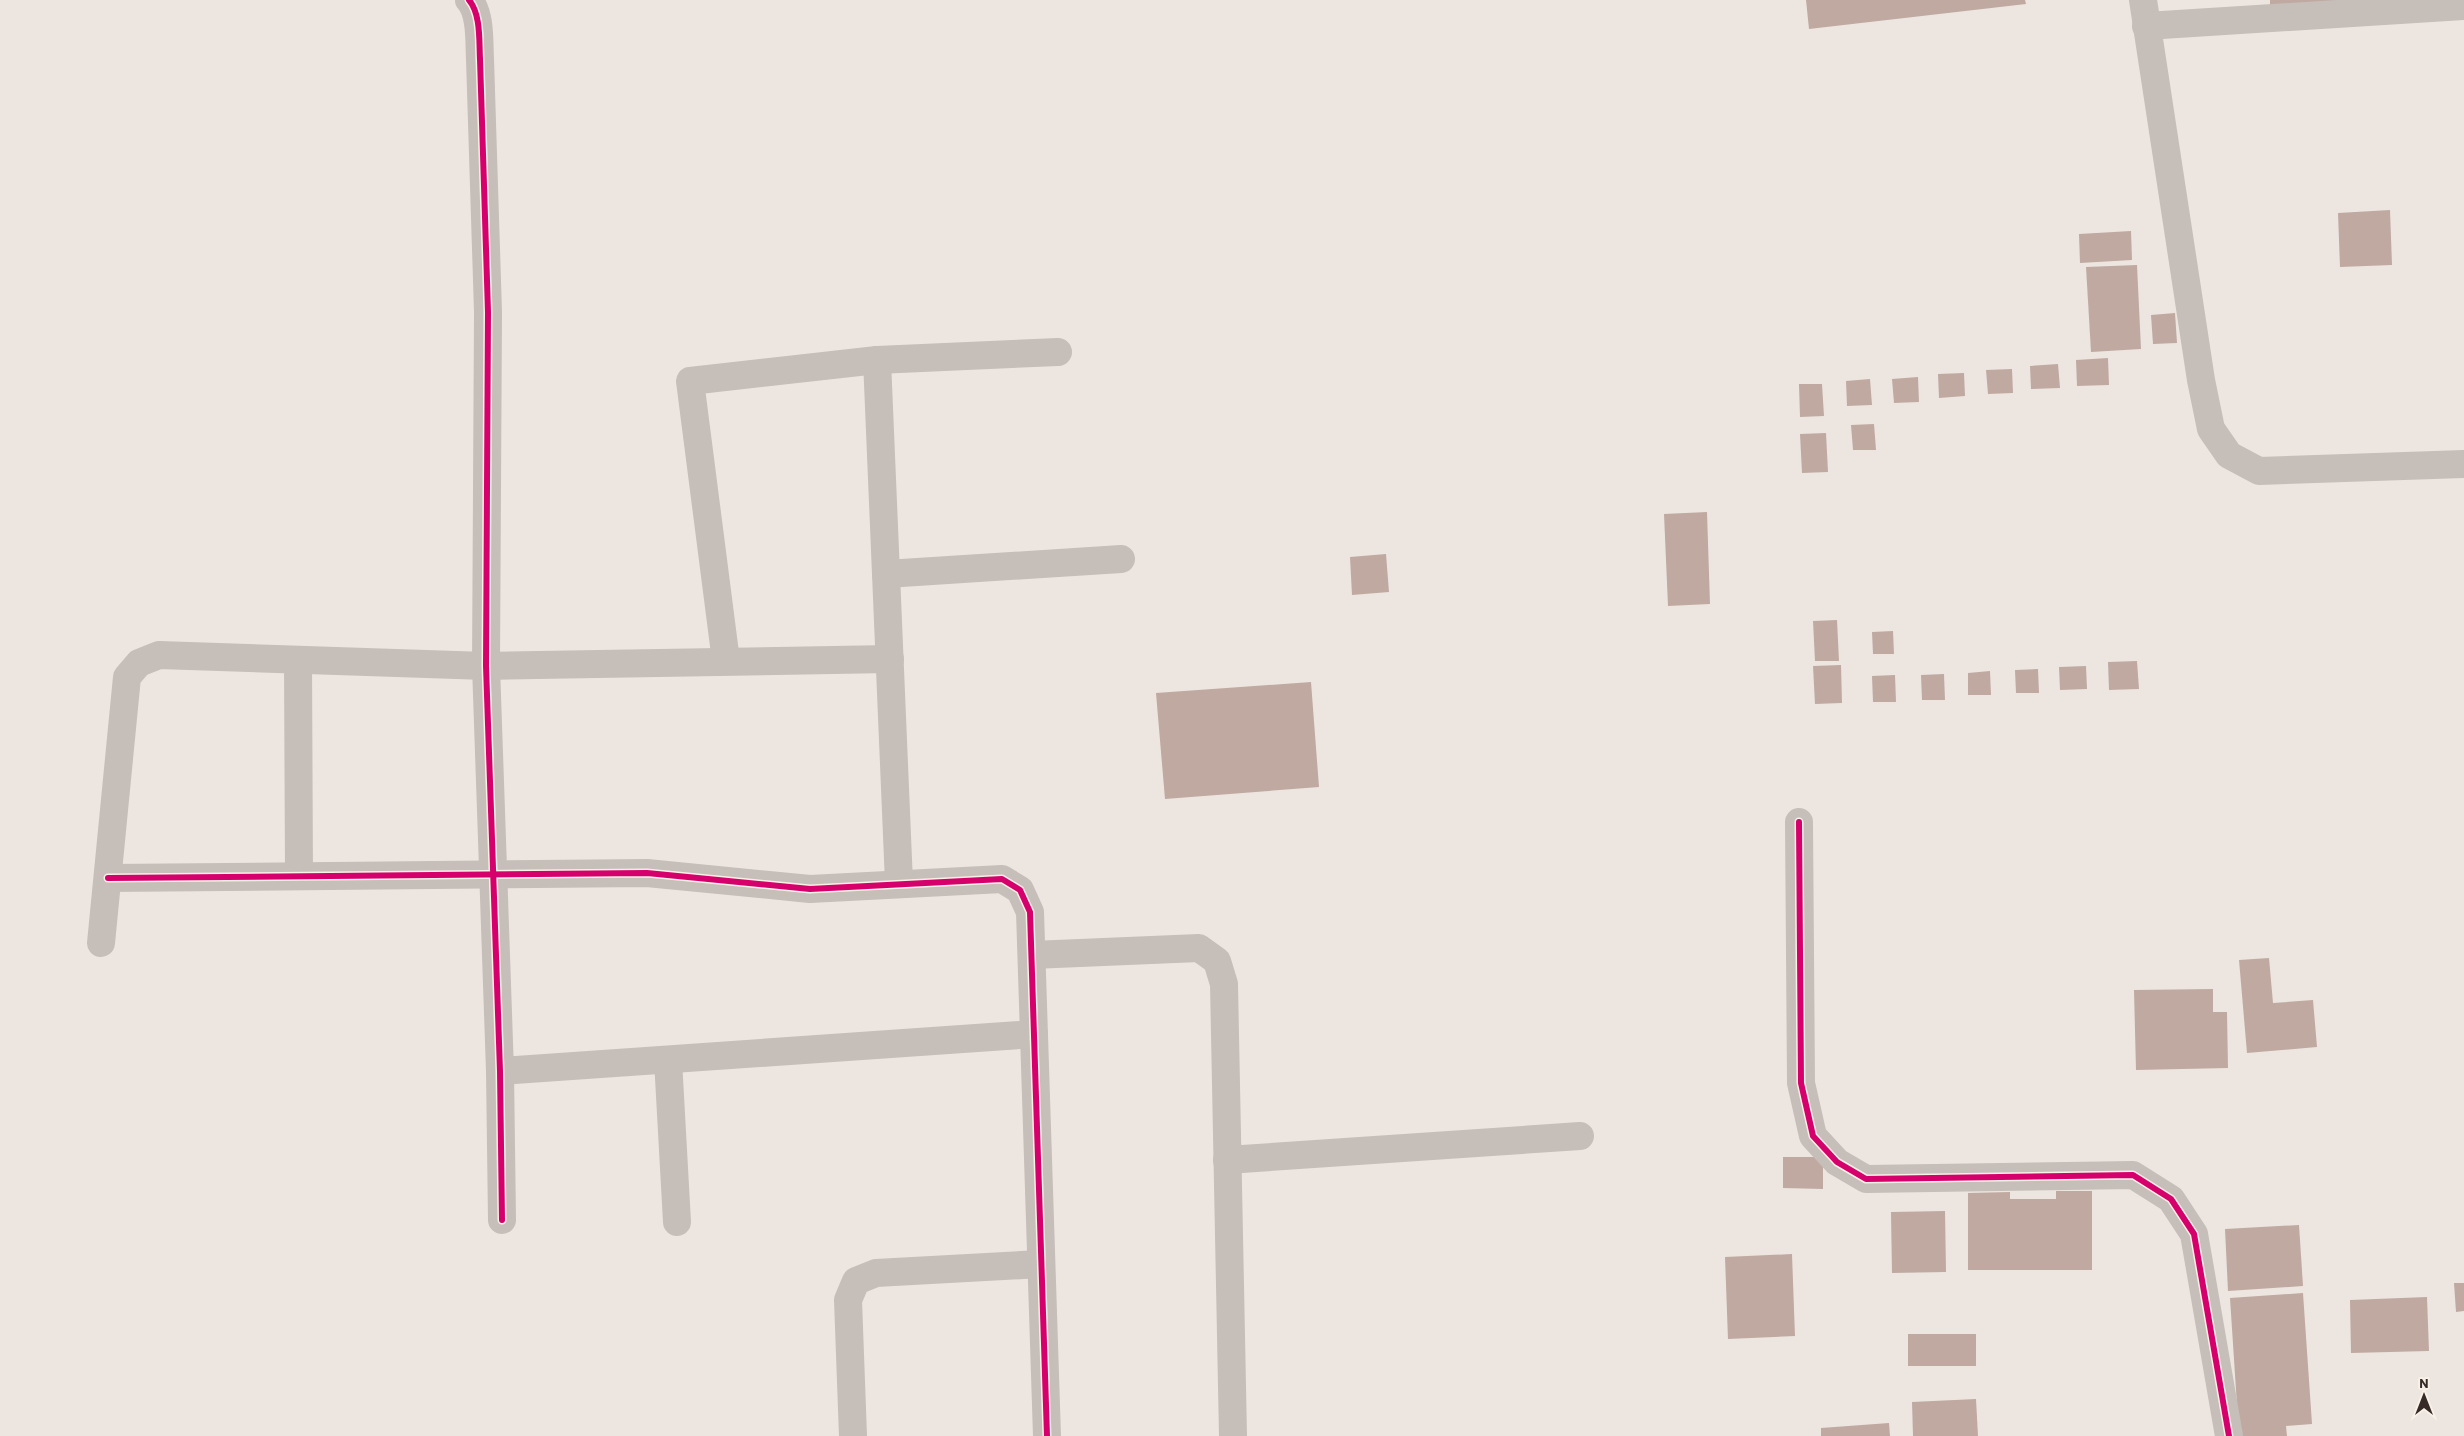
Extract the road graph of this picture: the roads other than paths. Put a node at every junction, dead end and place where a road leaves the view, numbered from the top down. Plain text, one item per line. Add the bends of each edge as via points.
1 (469, 0) edge
2 (2464, 6) edge
3 (2144, 13) edge
4 (1058, 352) dead end
5 (877, 360) junction
6 (2464, 464) edge
7 (1121, 559) dead end
8 (886, 574) junction
9 (890, 659) junction
10 (298, 660) junction
11 (726, 661) junction
12 (486, 666) junction
13 (1799, 822) dead end
14 (493, 874) junction
15 (299, 876) junction
16 (108, 878) junction
17 (899, 884) junction
18 (101, 943) dead end
19 (1032, 955) junction
20 (1034, 1034) junction
21 (668, 1060) junction
22 (500, 1071) junction
23 (1580, 1136) dead end
24 (1227, 1160) junction
25 (502, 1220) dead end
26 (677, 1222) dead end
27 (1041, 1264) junction
28 (853, 1436) edge
29 (1047, 1436) edge
30 (1233, 1436) edge
31 (2229, 1436) edge

1 - 12 street via 477,20 480,58 487,292
2 - 3 street
3 - 6 street via 2211,429 2229,455 2259,471
4 - 5 street
5 - 8 street
5 - 11 street via 690,381
7 - 8 street
8 - 9 street
9 - 11 street
9 - 17 street
10 - 12 street
10 - 15 street
10 - 16 street via 159,655 139,664 127,677
11 - 12 street
12 - 14 street
13 - 31 street via 1801,1082 1814,1136 1838,1162 1866,1179 2133,1175 2171,1200 2194,1234
14 - 15 street
14 - 17 street via 647,873 810,889
14 - 22 street
15 - 16 street
16 - 18 street
17 - 19 street via 1002,879 1020,890 1030,912
19 - 20 street
19 - 24 street via 1199,948 1217,961 1224,984
20 - 21 street
20 - 27 street
21 - 22 street
21 - 26 street
22 - 25 street
23 - 24 street
24 - 30 street
27 - 28 street via 876,1272 856,1281 848,1300
27 - 29 street

